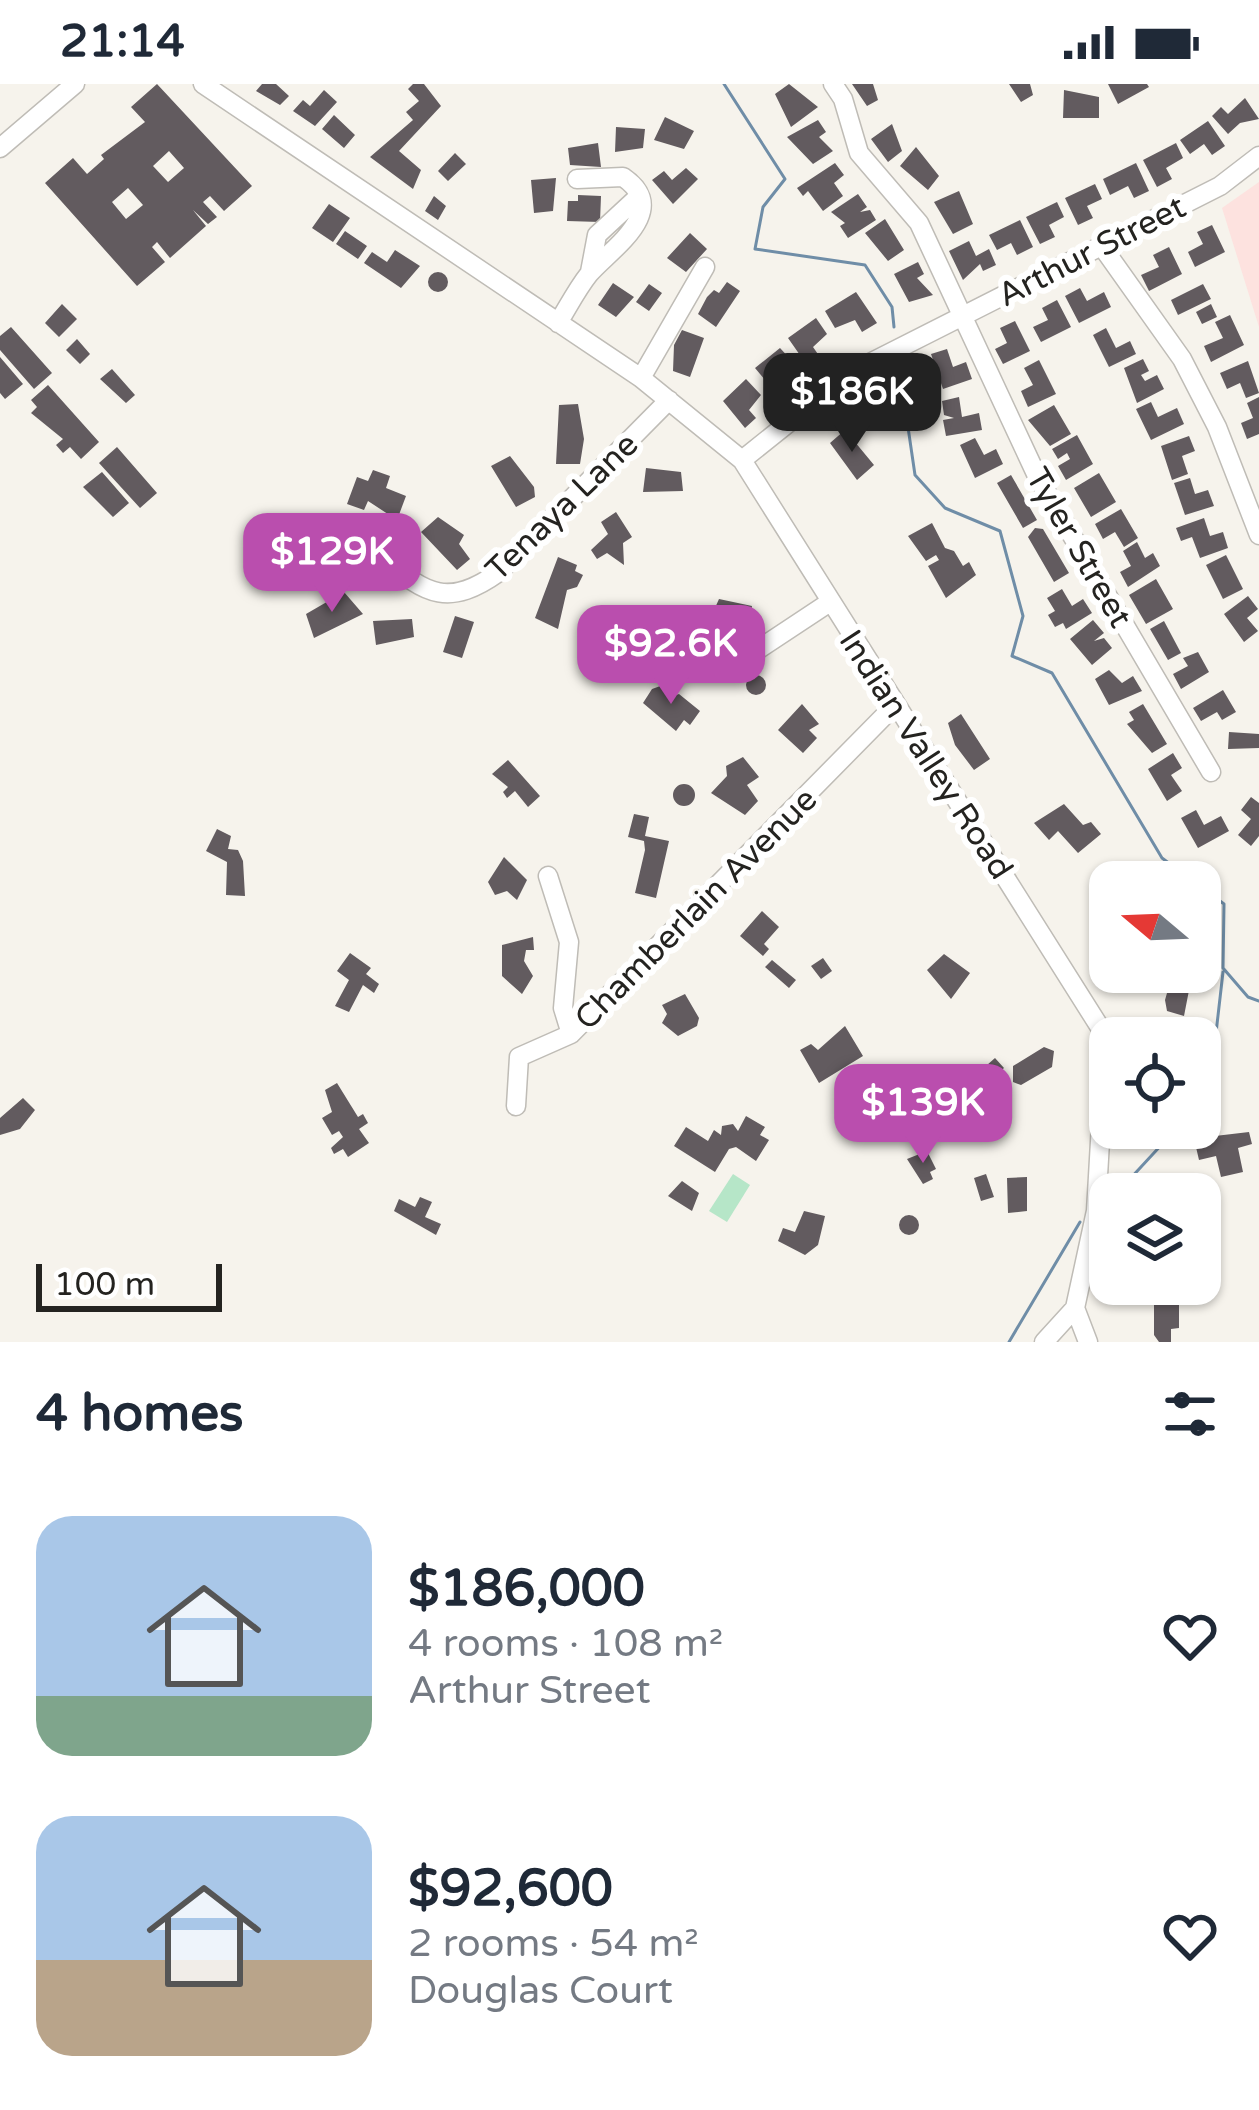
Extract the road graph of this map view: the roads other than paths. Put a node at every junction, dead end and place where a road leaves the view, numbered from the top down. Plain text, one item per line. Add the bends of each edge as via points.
1 (75, 84) edge
2 (203, 84) edge
3 (833, 84) edge
4 (0, 148) edge
5 (1259, 156) edge
6 (577, 179) dead end
7 (1101, 245) junction
8 (704, 267) dead end
9 (962, 315) junction
10 (559, 323) junction
11 (640, 378) junction
12 (669, 400) junction
13 (742, 460) junction
14 (1259, 536) edge
15 (384, 558) dead end
16 (830, 602) junction
17 (709, 667) dead end
18 (894, 706) junction
19 (1211, 772) dead end
20 (548, 875) dead end
21 (571, 1034) junction
22 (516, 1106) dead end
23 (1076, 1308) junction
24 (1044, 1342) edge
25 (1088, 1342) edge

1 - 4 street
2 - 10 street, Indian Valley Road
3 - 9 street, Tyler Street via 868,170 919,223
5 - 7 street, Arthur Street via 1220,186
6 - 10 street via 623,177 638,197 597,235 590,272
7 - 9 street, Arthur Street
7 - 14 street via 1182,359
8 - 11 street
9 - 13 street, Arthur Street via 852,372
9 - 19 street, Tyler Street via 1037,476
10 - 11 street, Indian Valley Road
11 - 12 street, Indian Valley Road
12 - 13 street, Indian Valley Road
12 - 15 street, Tenaya Lane via 472,591 445,595 416,586
13 - 16 street, Indian Valley Road
16 - 17 street via 756,651
16 - 18 street, Indian Valley Road
18 - 21 street, Chamberlain Avenue
18 - 23 street, Indian Valley Road via 1106,1037 1096,1211
20 - 21 street via 569,942 563,1008
21 - 22 street, Chamberlain Avenue via 519,1057
23 - 24 street
23 - 25 street

